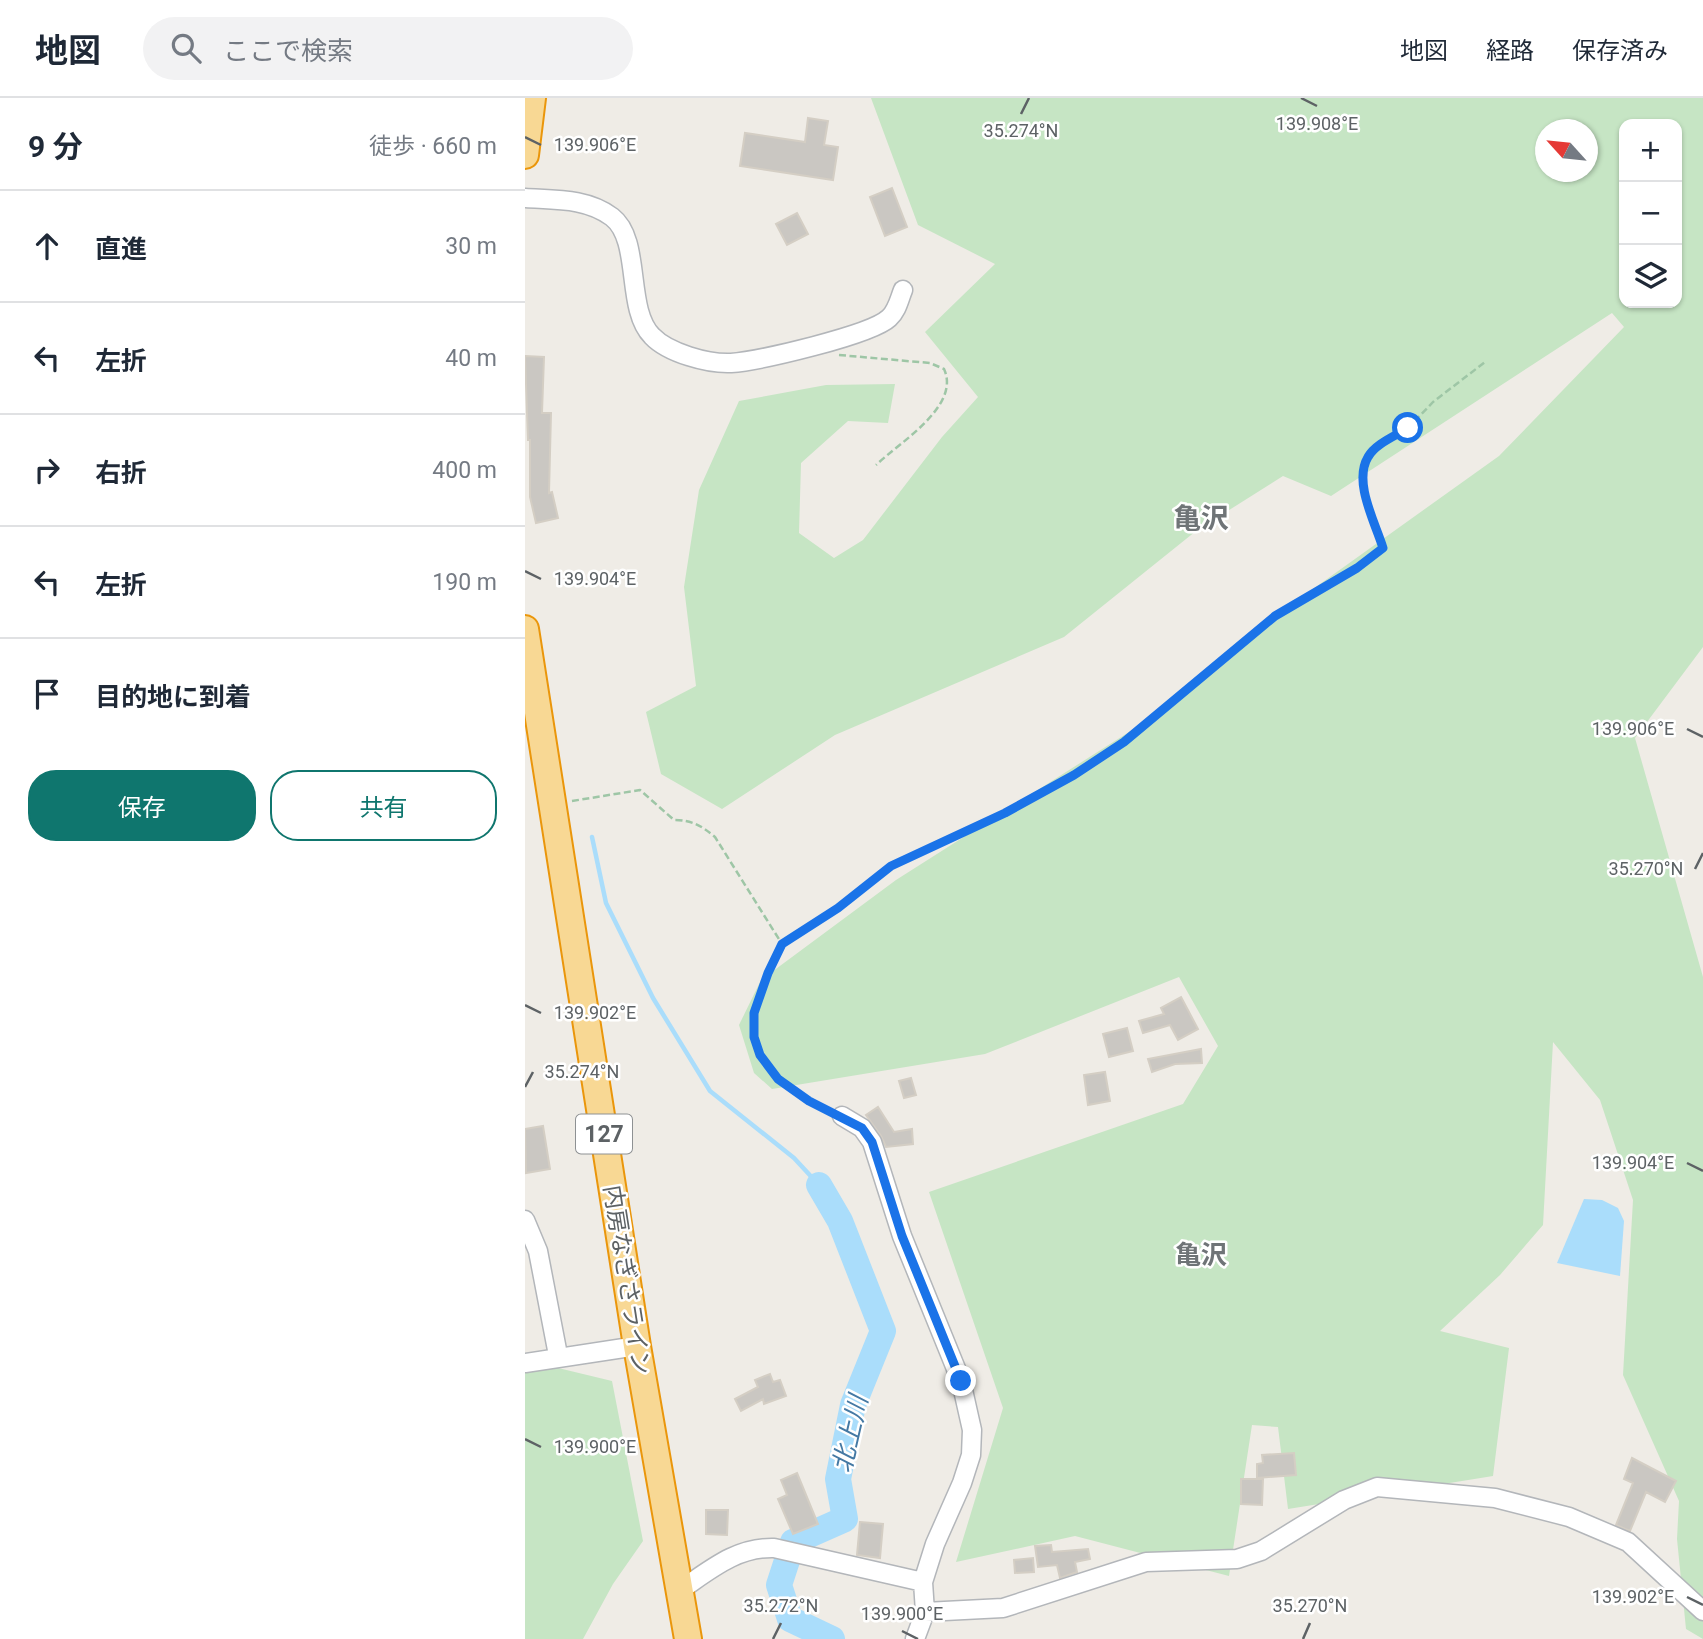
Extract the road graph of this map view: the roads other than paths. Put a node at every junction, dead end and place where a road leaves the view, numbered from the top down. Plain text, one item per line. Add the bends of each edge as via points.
1 (532, 98) edge
2 (525, 155) edge
3 (525, 198) edge
4 (903, 290) dead end
5 (525, 629) edge
6 (842, 1116) road end
7 (525, 1220) edge
8 (637, 1346) junction
9 (558, 1356) junction
10 (525, 1363) edge
11 (923, 1582) junction
12 (680, 1591) junction
13 (1703, 1611) edge
14 (925, 1612) junction
15 (688, 1639) edge
16 (915, 1639) edge

1 - 2 highway
3 - 4 street via 584,203 615,219 625,241 642,324 653,339 700,360 730,363 849,338 887,320
5 - 8 highway, 内房なぎさライン / 127
6 - 11 street via 862,1128 872,1142 902,1236 961,1381 972,1430 963,1483
7 - 9 street via 538,1251
8 - 9 street
8 - 12 highway, 内房なぎさライン / 127
9 - 10 street
11 - 12 street via 757,1548 726,1558
11 - 14 street
12 - 15 highway, 内房なぎさライン / 127
13 - 14 street via 1628,1542 1569,1517 1495,1498 1377,1487 1343,1500 1261,1550 1237,1559 1146,1562 1003,1608
14 - 16 street

